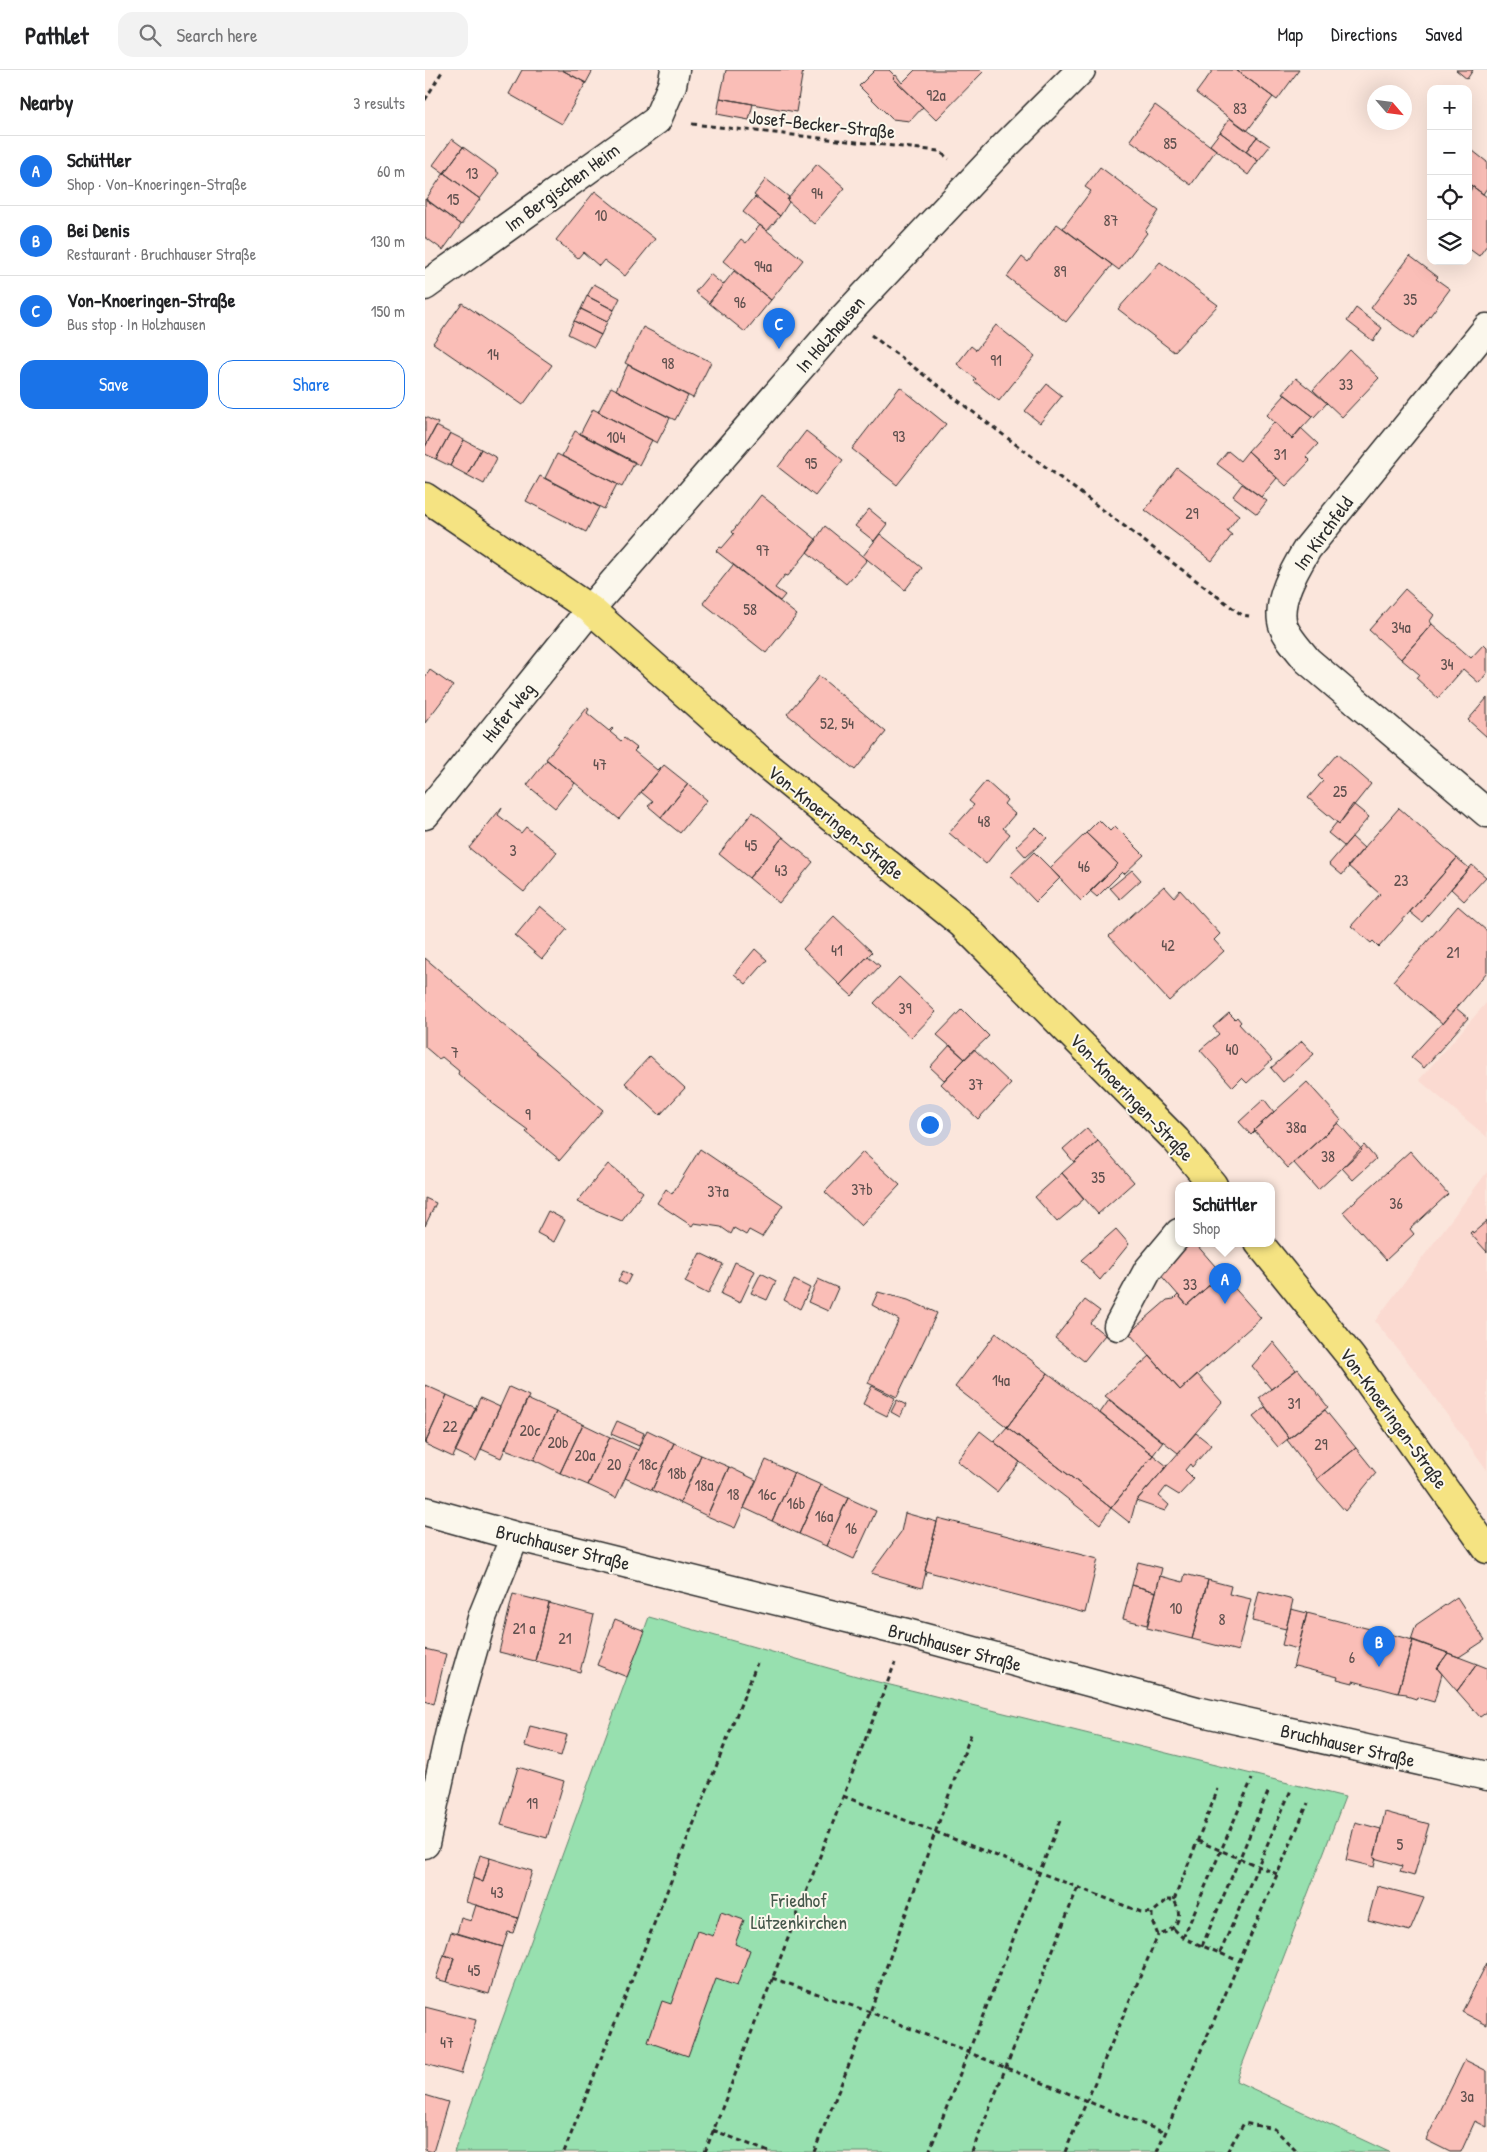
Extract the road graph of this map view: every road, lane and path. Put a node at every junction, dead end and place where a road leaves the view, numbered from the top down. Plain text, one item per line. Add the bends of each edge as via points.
1 (443, 70) edge
2 (675, 70) edge
3 (1081, 70) edge
4 (425, 100) edge
5 (657, 120) junction
6 (975, 178) junction
7 (425, 286) edge
8 (845, 316) junction
9 (1487, 328) edge
10 (425, 497) edge
11 (590, 609) junction
12 (1281, 622) junction
13 (1487, 813) edge
14 (425, 815) edge
15 (1211, 1182) edge
16 (1175, 1238) edge
17 (1262, 1247) edge
18 (1118, 1326) dead end
19 (425, 1510) edge
20 (515, 1536) junction
21 (1487, 1549) edge
22 (907, 1633) junction
23 (757, 1663) dead end
24 (971, 1734) dead end
25 (1487, 1776) edge
26 (1252, 1779) dead end
27 (1219, 1789) dead end
28 (1269, 1790) dead end
29 (1291, 1790) dead end
30 (843, 1796) junction
31 (1309, 1803) dead end
32 (1061, 1818) dead end
33 (937, 1832) junction
34 (428, 1834) edge
35 (1198, 1841) junction
36 (1221, 1850) junction
37 (1240, 1859) junction
38 (1257, 1866) junction
39 (1040, 1872) junction
40 (1277, 1874) junction
41 (1078, 1887) junction
42 (1174, 1900) junction
43 (1153, 1913) junction
44 (1174, 1929) junction
45 (1158, 1935) junction
46 (1183, 1938) junction
47 (1202, 1946) junction
48 (1220, 1953) junction
49 (1239, 1961) junction
50 (772, 1978) junction
51 (870, 2012) junction
52 (969, 2052) junction
53 (1006, 2067) junction
54 (1087, 2100) junction
55 (713, 2130) junction
56 (1165, 2133) junction
57 (564, 2152) edge
58 (705, 2152) edge
59 (769, 2152) edge
60 (814, 2152) edge
61 (929, 2152) edge
62 (972, 2152) edge
63 (1065, 2152) edge
64 (1157, 2152) edge
65 (1227, 2152) edge
66 (1297, 2152) edge

1 - 4 path
2 - 5 street
3 - 6 street, In Holzhausen
5 - 6 path, Josef-Becker-Straße via 939,151
5 - 7 street, Im Bergischen Heim
6 - 8 street, In Holzhausen
8 - 11 street, In Holzhausen
8 - 12 path via 1242,615
9 - 12 street, Im Kirchfeld via 1307,548 1284,597
10 - 11 main road, Von-Knoeringen-Straße
11 - 14 street, Hufer Weg
11 - 15 main road, Von-Knoeringen-Straße via 759,759 962,924 1176,1140
12 - 13 street via 1307,660
16 - 18 street via 1148,1270
17 - 21 main road, Von-Knoeringen-Straße via 1351,1357
19 - 20 street, Bruchhauser Straße
20 - 22 street, Bruchhauser Straße
20 - 34 street via 483,1615 451,1727
22 - 25 street, Bruchhauser Straße via 1197,1711
22 - 30 path
23 - 57 path
24 - 33 path
26 - 36 path
27 - 35 path
28 - 37 path
29 - 38 path
30 - 33 path
30 - 50 path
31 - 40 path
32 - 39 path
33 - 39 path
33 - 51 path
35 - 36 path
35 - 42 path
36 - 37 path
36 - 46 path
37 - 38 path
37 - 47 path
38 - 40 path
38 - 48 path
39 - 41 path
39 - 52 path
40 - 49 path
41 - 43 path via 1141,1912
41 - 53 path
42 - 43 path via 1167,1900
42 - 44 path via 1180,1916
43 - 45 path via 1151,1921
44 - 45 path
44 - 46 path
45 - 54 path
46 - 47 path
47 - 48 path
48 - 49 path
49 - 56 path
50 - 51 path
50 - 55 path
51 - 52 path
51 - 60 path
52 - 53 path
52 - 61 path
53 - 54 path
53 - 62 path
54 - 56 path
54 - 63 path
55 - 58 path
55 - 59 path
56 - 64 path
65 - 66 path via 1244,2123 1275,2129

